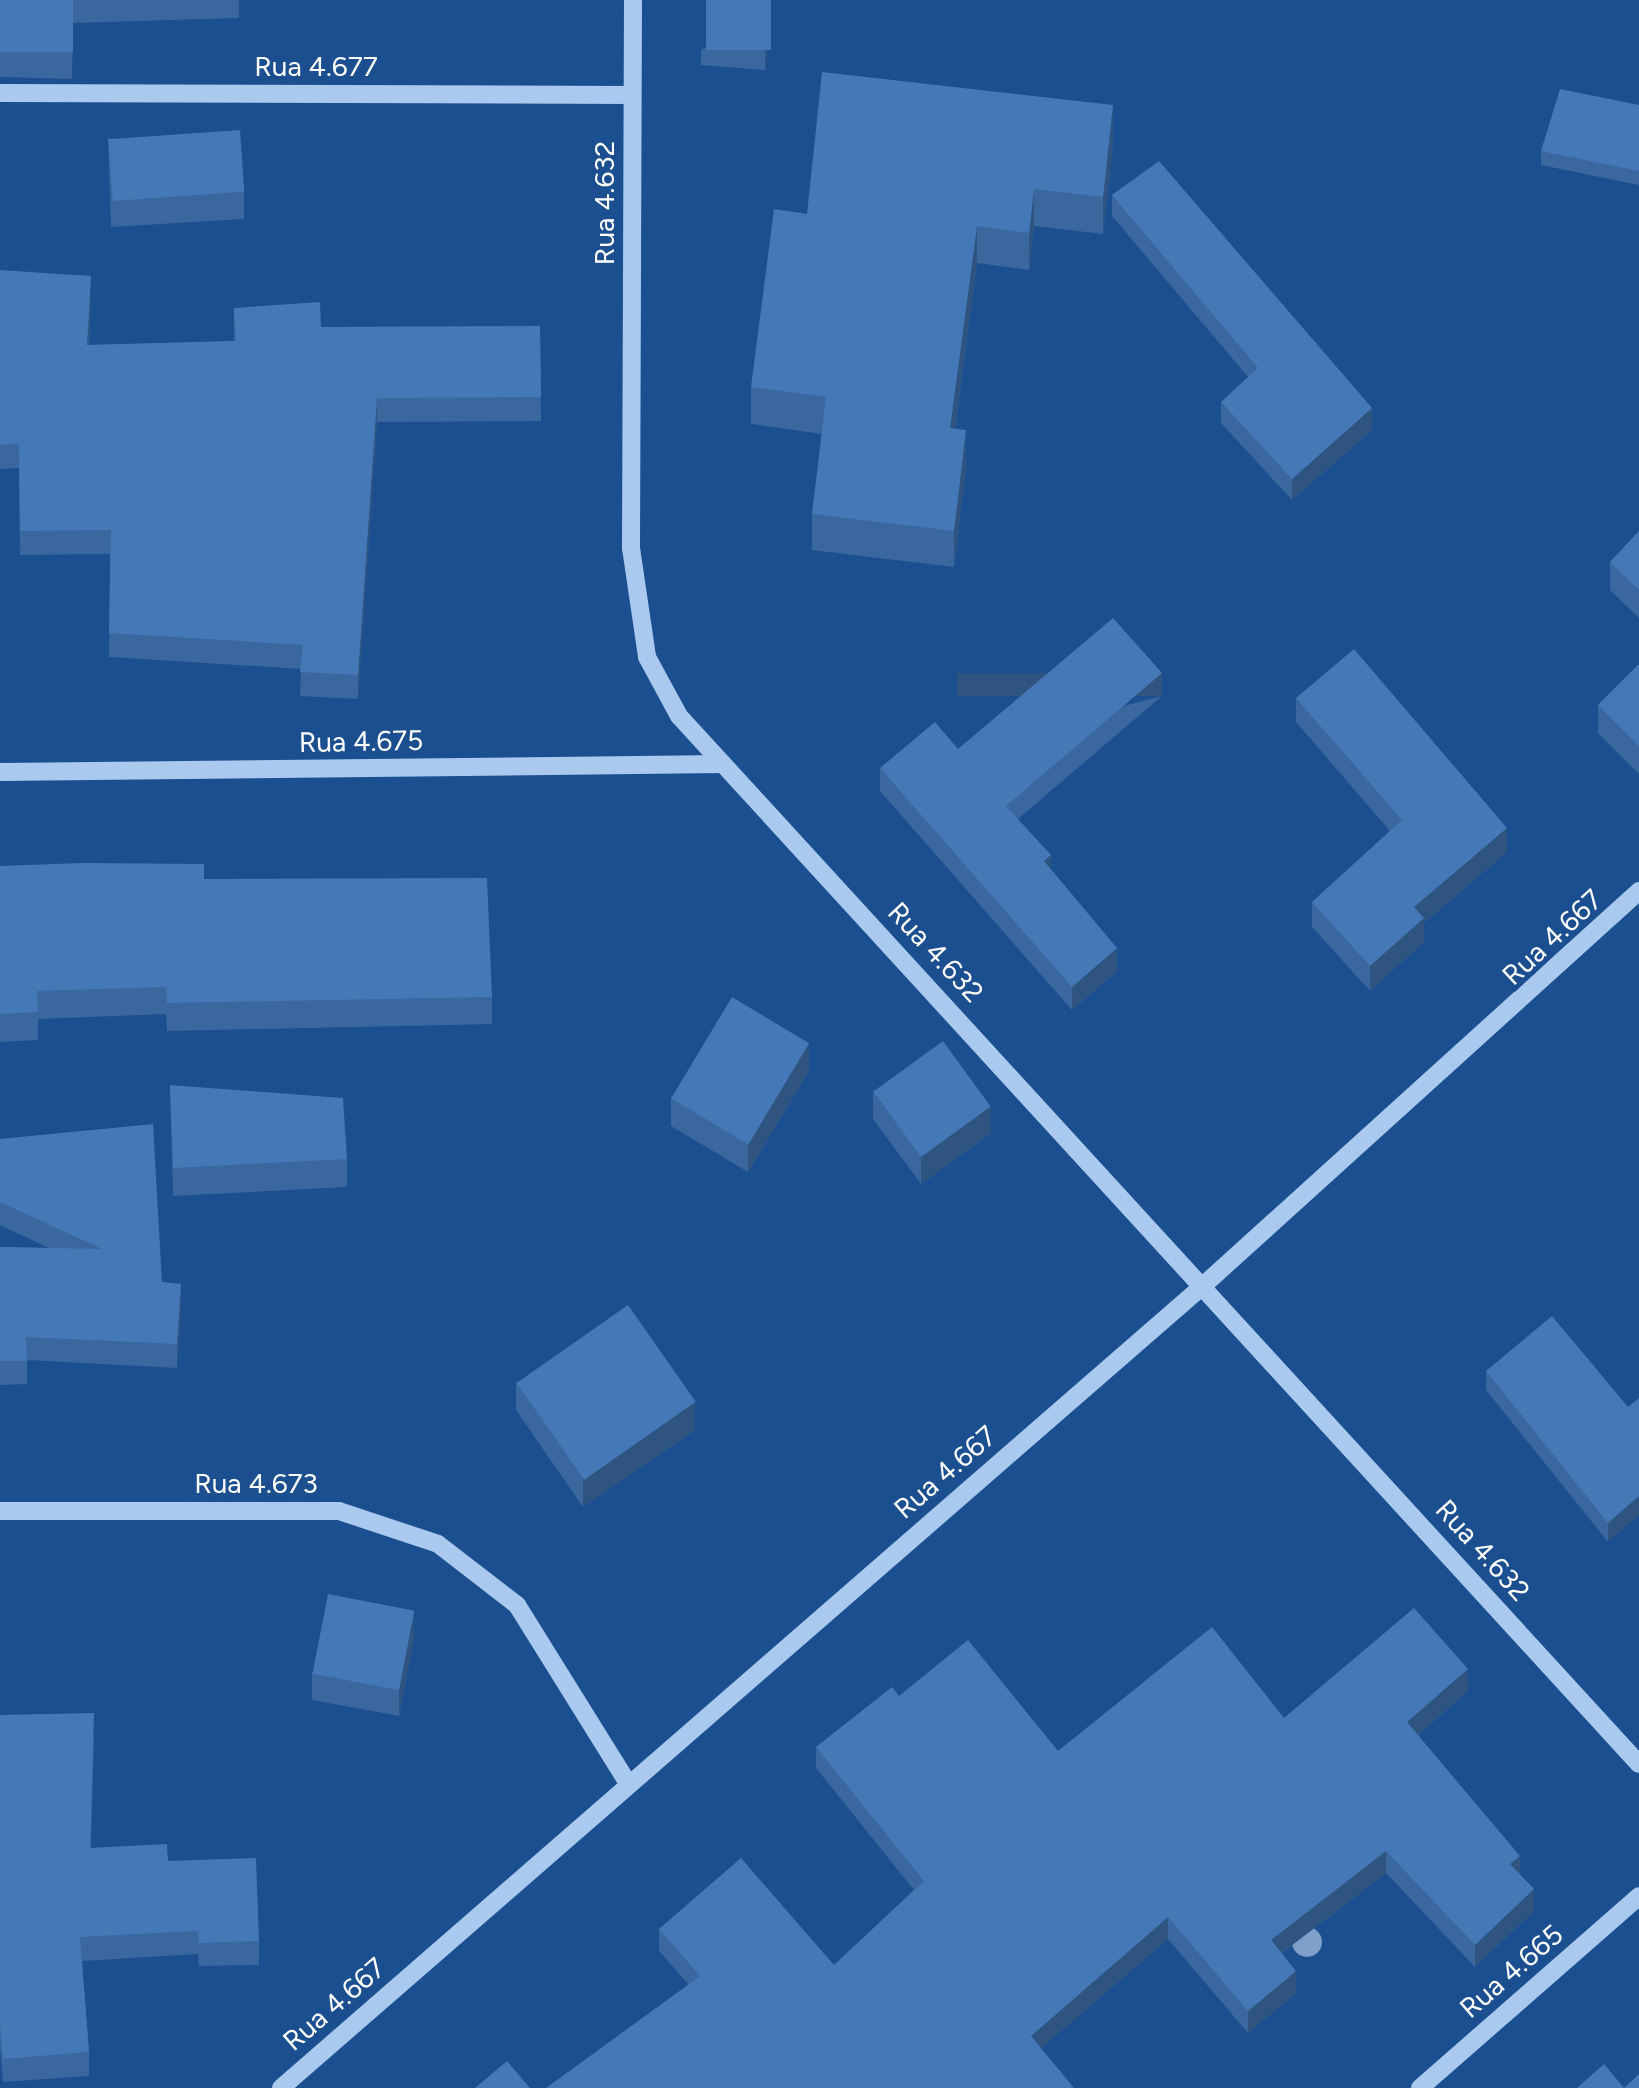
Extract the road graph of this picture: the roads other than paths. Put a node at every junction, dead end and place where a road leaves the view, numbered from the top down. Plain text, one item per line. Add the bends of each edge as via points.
1 (633, 0) edge
2 (0, 92) edge
3 (632, 95) junction
4 (723, 764) junction
5 (0, 772) edge
6 (1639, 891) edge
7 (1206, 1283) junction
8 (0, 1511) edge
9 (1639, 1764) edge
10 (628, 1783) junction
11 (1639, 1896) edge
12 (280, 2088) edge
13 (1420, 2088) edge

1 - 3 street, Rua 4.632
2 - 3 street, Rua 4.677
3 - 4 street, Rua 4.632 via 630,548 647,657 679,716
4 - 5 street, Rua 4.675
4 - 7 street, Rua 4.632
6 - 7 street, Rua 4.667
7 - 9 street, Rua 4.632
7 - 10 street, Rua 4.667
8 - 10 street, Rua 4.673 via 339,1511 438,1544 517,1605
10 - 12 street, Rua 4.667
11 - 13 street, Rua 4.665

